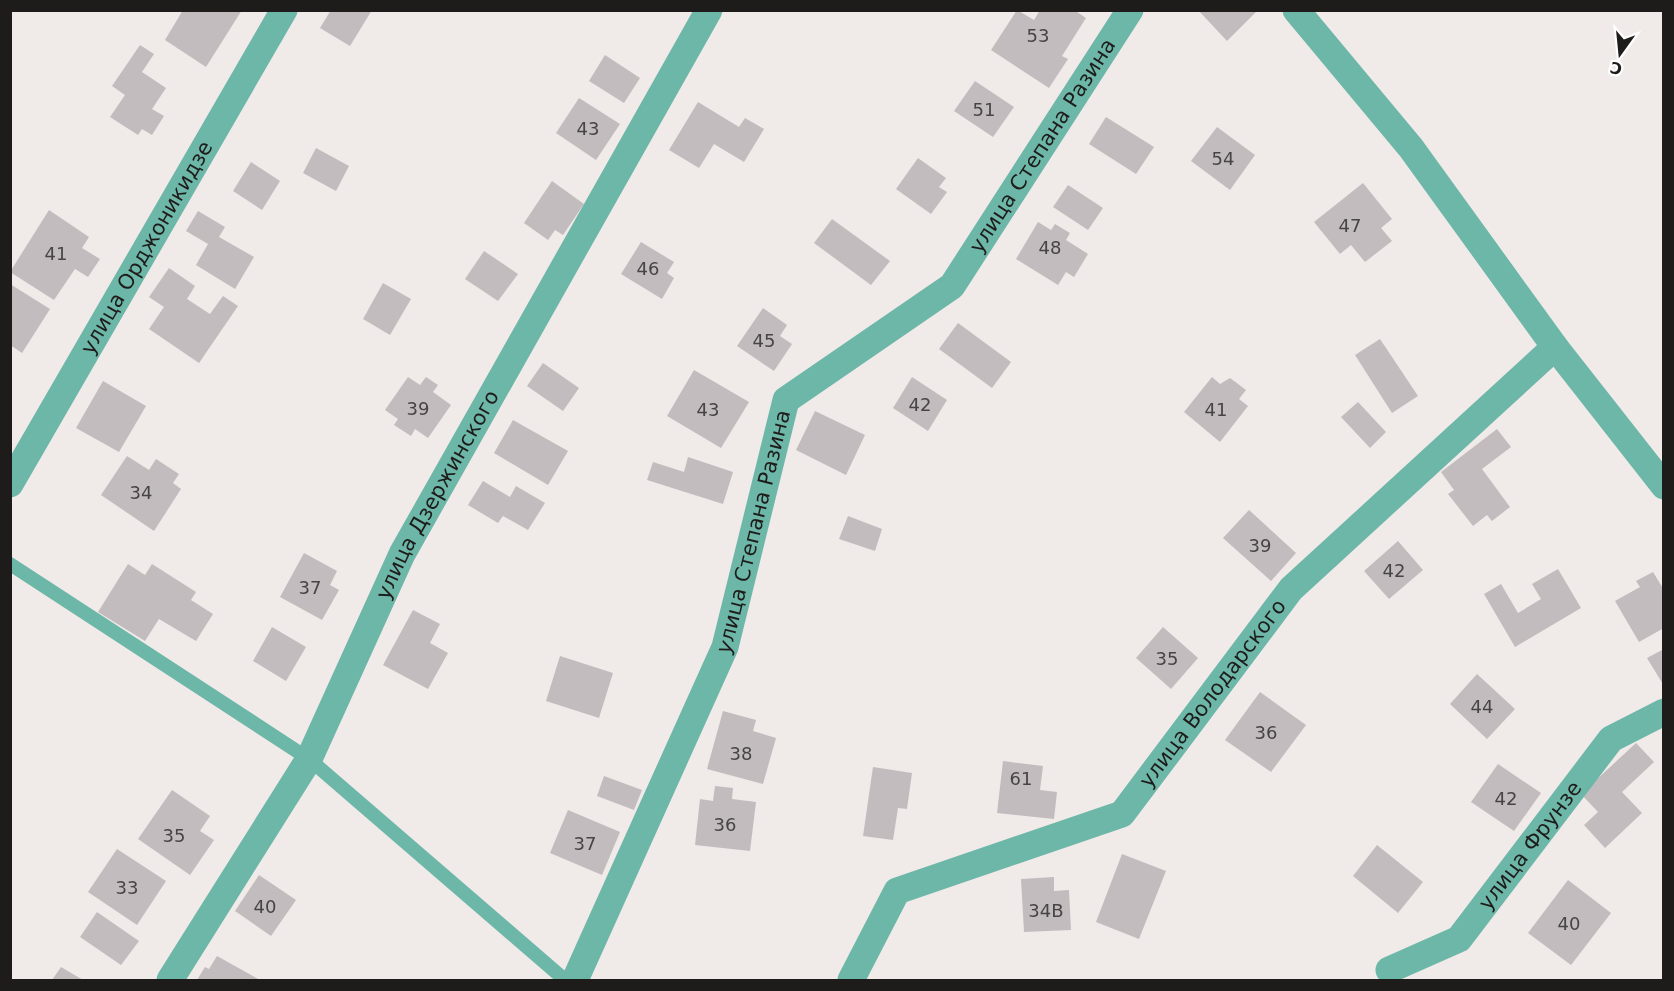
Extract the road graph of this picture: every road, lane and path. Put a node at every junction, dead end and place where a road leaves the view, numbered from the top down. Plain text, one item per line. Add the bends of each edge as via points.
1 (284, 10) edge
2 (709, 10) edge
3 (1130, 10) edge
4 (1296, 10) edge
5 (1555, 347) junction
6 (10, 484) edge
7 (1664, 486) edge
8 (10, 564) edge
9 (1664, 712) edge
10 (309, 759) junction
11 (1389, 970) dead end
12 (170, 981) edge
13 (565, 981) edge
14 (575, 981) edge
15 (851, 981) edge

1 - 6 street, улица Орджоникидзе
2 - 10 street, улица Дзержинского via 402,554
3 - 14 street, улица Степана Разина via 952,286 786,400 724,647
4 - 5 street via 1411,148
5 - 7 street
5 - 15 street, улица Володарского via 1291,589 1122,814 897,891
8 - 10 lane
9 - 11 street, улица Фрунзе via 1611,739 1459,939
10 - 12 street, улица Дзержинского
10 - 13 lane

